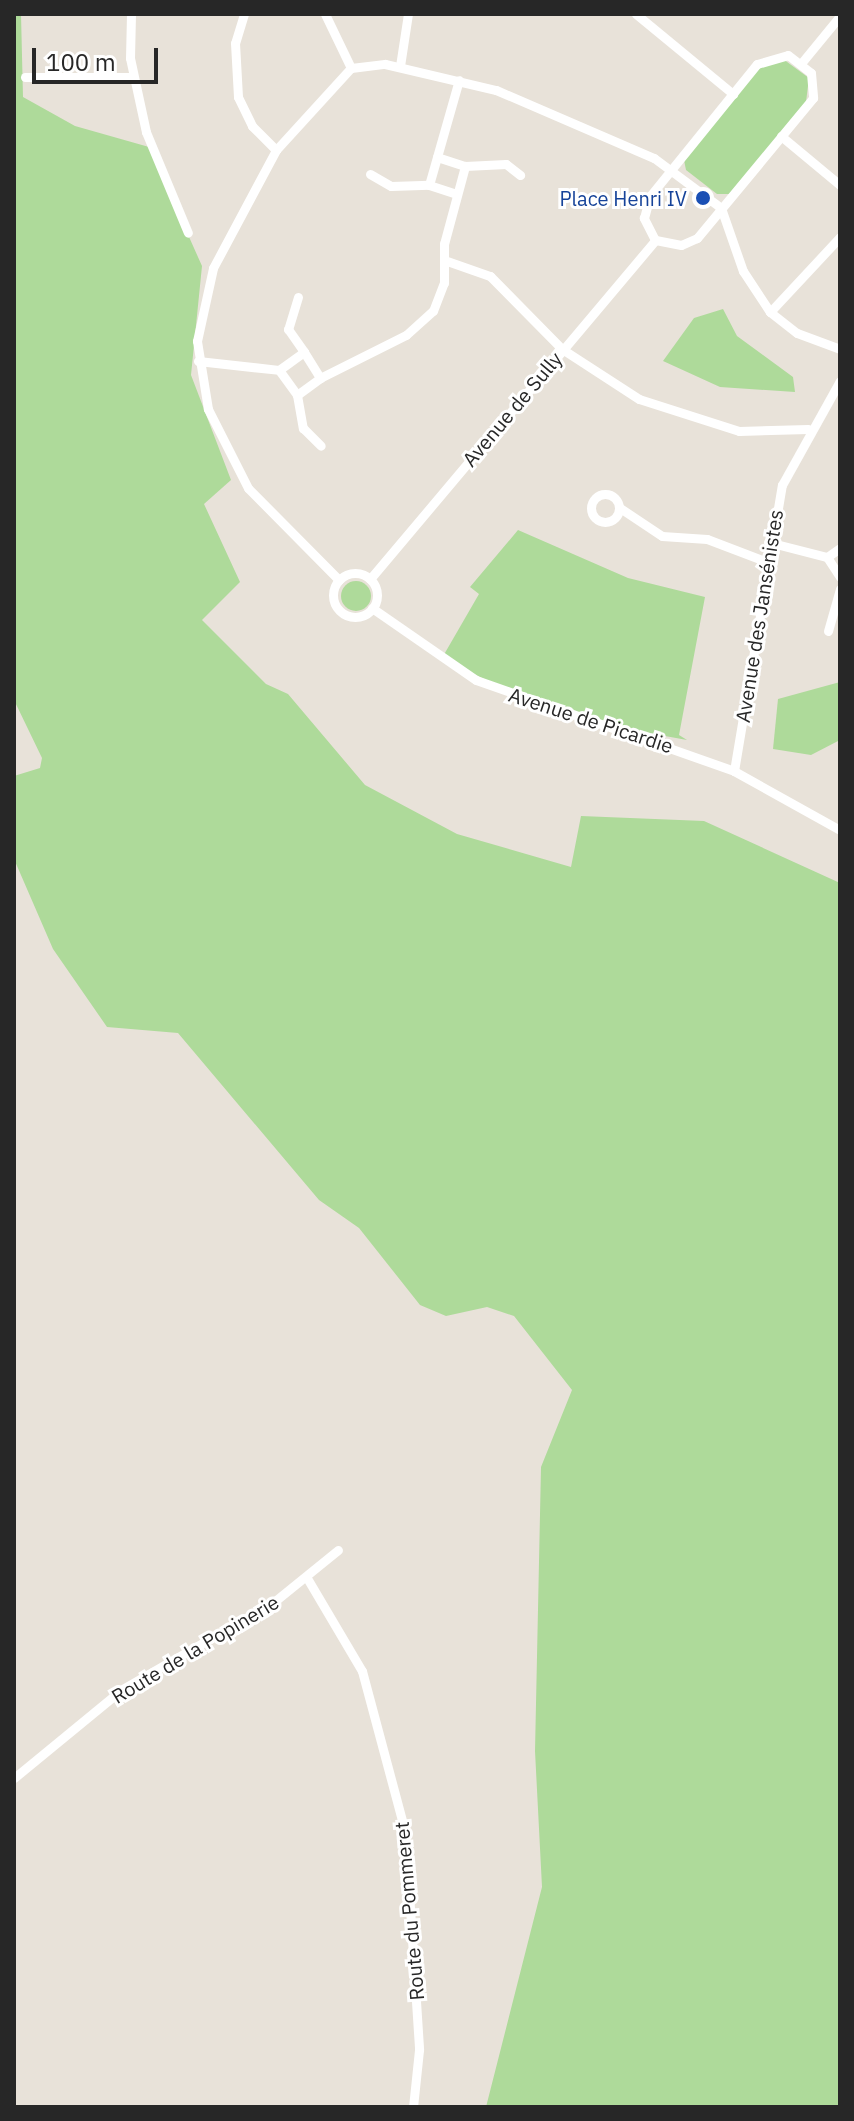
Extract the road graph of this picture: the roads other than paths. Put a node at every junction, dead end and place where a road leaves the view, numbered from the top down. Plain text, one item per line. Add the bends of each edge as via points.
1 (131, 14) edge
2 (244, 14) edge
3 (408, 14) edge
4 (636, 14) edge
5 (840, 16) edge
6 (327, 18) edge
7 (803, 61) junction
8 (400, 66) junction
9 (351, 68) junction
10 (25, 77) dead end
11 (133, 77) junction
12 (459, 80) junction
13 (733, 94) junction
14 (781, 136) junction
15 (276, 150) junction
16 (437, 157) junction
17 (465, 166) junction
18 (672, 168) junction
19 (370, 174) dead end
20 (520, 175) dead end
21 (429, 185) junction
22 (840, 185) edge
23 (457, 194) junction
24 (721, 208) junction
25 (188, 233) dead end
26 (840, 237) edge
27 (655, 240) junction
28 (447, 261) junction
29 (298, 297) dead end
30 (770, 312) junction
31 (562, 349) junction
32 (840, 349) edge
33 (304, 352) junction
34 (198, 361) junction
35 (279, 370) junction
36 (320, 378) junction
37 (840, 381) edge
38 (297, 395) junction
39 (808, 429) junction
40 (321, 446) dead end
41 (620, 508) dead end
42 (768, 542) junction
43 (840, 548) edge
44 (827, 557) junction
45 (765, 561) junction
46 (840, 577) edge
47 (370, 579) junction
48 (339, 580) junction
49 (840, 589) edge
50 (372, 608) junction
51 (828, 631) dead end
52 (734, 771) junction
53 (840, 830) edge
54 (338, 1550) dead end
55 (307, 1578) junction
56 (14, 1778) edge
57 (413, 2107) edge

1 - 11 street
2 - 15 street via 235,43 238,97
3 - 8 street
4 - 13 street
5 - 7 street
6 - 9 street
7 - 13 street via 788,55 757,64
7 - 14 street via 815,83 813,98
8 - 9 street
8 - 12 street
9 - 15 street
10 - 11 street
11 - 25 street via 151,146
12 - 16 street
12 - 18 street via 543,107
13 - 18 street
14 - 22 street
14 - 24 street
15 - 34 street via 208,280
16 - 17 street
16 - 21 street
17 - 20 street via 506,164
17 - 23 street
18 - 24 street
18 - 27 street via 644,207
19 - 21 street via 391,186
21 - 23 street
23 - 28 street
24 - 27 street via 697,238 681,245
24 - 30 street via 743,271
26 - 30 street
27 - 31 street, Avenue de Sully
28 - 31 street via 490,276
28 - 36 street via 433,311 421,323
29 - 33 street via 288,329
30 - 32 street via 797,333
31 - 39 street via 673,414 758,434
31 - 47 street, Avenue de Sully
33 - 35 street
33 - 36 street
34 - 35 street
34 - 48 street via 212,421 248,488
35 - 38 street
36 - 38 street
37 - 39 street, Avenue des Jansénistes
38 - 40 street via 303,428
39 - 42 street, Avenue des Jansénistes via 782,485
41 - 45 street via 662,536 707,539
42 - 44 street
42 - 45 street, Avenue des Jansénistes
43 - 44 street
44 - 46 street
45 - 52 street, Avenue des Jansénistes
47 - 48 street via 351,573
47 - 50 street
48 - 50 street via 333,597 343,613 361,616
49 - 51 street
50 - 52 street, Avenue de Picardie via 500,690
52 - 53 street, Avenue de Picardie
54 - 55 street, Route de la Popinerie
55 - 56 street, Route de la Popinerie via 121,1690
55 - 57 street, Route du Pommeret via 362,1671 405,1831 419,2050

